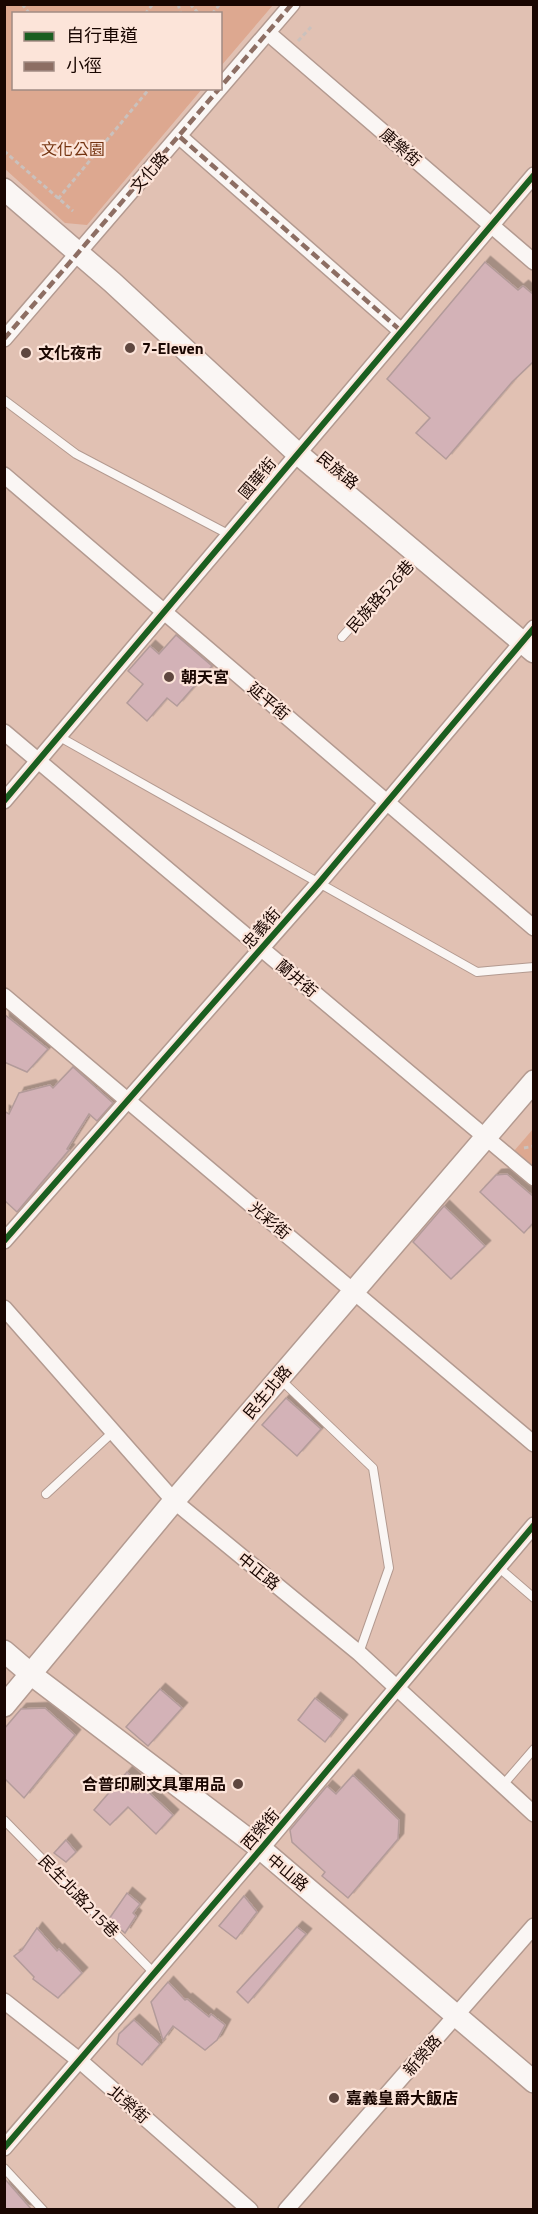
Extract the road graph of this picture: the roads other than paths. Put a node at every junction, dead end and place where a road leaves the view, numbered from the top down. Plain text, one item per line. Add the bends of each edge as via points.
1 (292, 4) edge
2 (268, 33) junction
3 (222, 87) edge
4 (220, 90) edge
5 (180, 137) junction
6 (534, 175) edge
7 (4, 189) edge
8 (490, 225) junction
9 (78, 252) junction
10 (534, 262) edge
11 (400, 330) junction
12 (4, 339) edge
13 (4, 400) edge
14 (297, 453) junction
15 (4, 475) edge
16 (228, 534) junction
17 (417, 554) junction
18 (164, 612) junction
19 (342, 637) dead end
20 (530, 641) edge
21 (4, 732) edge
22 (58, 736) junction
23 (38, 759) junction
24 (4, 801) edge
25 (387, 801) junction
26 (318, 884) junction
27 (534, 928) edge
28 (262, 948) junction
29 (534, 968) edge
30 (4, 996) edge
31 (534, 1081) edge
32 (128, 1099) junction
33 (487, 1138) junction
34 (534, 1178) edge
35 (4, 1241) edge
36 (353, 1291) junction
37 (4, 1308) edge
38 (279, 1378) junction
39 (113, 1432) junction
40 (534, 1444) edge
41 (46, 1494) dead end
42 (174, 1501) junction
43 (534, 1525) edge
44 (498, 1567) junction
45 (534, 1598) edge
46 (4, 1651) edge
47 (359, 1653) junction
48 (32, 1676) junction
49 (399, 1688) junction
50 (4, 1706) edge
51 (534, 1749) edge
52 (502, 1786) junction
53 (534, 1814) edge
54 (4, 1820) edge
55 (261, 1850) junction
56 (534, 1926) edge
57 (154, 1973) junction
58 (4, 2001) edge
59 (458, 2015) junction
60 (79, 2060) junction
61 (534, 2082) edge
62 (4, 2148) edge
63 (4, 2168) edge
64 (43, 2210) edge
65 (250, 2210) edge
66 (286, 2210) edge

1 - 2 street, 文化路
2 - 3 street, 文化路
2 - 8 street, 康樂街
4 - 5 street, 文化路
5 - 9 street, 文化路
5 - 11 street
6 - 8 street, 國華街
7 - 9 main road, 民族路
8 - 10 street, 康樂街
8 - 11 street, 國華街
9 - 12 street, 文化路
9 - 14 main road, 民族路
11 - 14 street, 國華街
13 - 16 lane via 76,454
14 - 16 street, 國華街
14 - 17 main road, 民族路
15 - 18 street, 延平街
16 - 18 street, 國華街
17 - 19 lane, 民族路526巷
17 - 20 main road, 民族路
18 - 22 street, 國華街
18 - 25 street, 延平街
20 - 25 street, 忠義街
21 - 23 street, 蘭井街
22 - 23 street, 國華街
22 - 26 lane
23 - 24 street, 國華街
23 - 28 street, 蘭井街
25 - 26 street, 忠義街
25 - 27 street, 延平街
26 - 28 street, 忠義街
26 - 29 lane via 477,972
28 - 32 street, 忠義街
28 - 33 street, 蘭井街
30 - 32 street, 光彩街
31 - 33 main road, 民生北路
32 - 35 street, 忠義街
32 - 36 street, 光彩街
33 - 34 street, 蘭井街
33 - 36 main road, 民生北路
36 - 38 main road, 民生北路
36 - 40 street, 光彩街
37 - 39 street, 中正路
38 - 42 main road, 民生北路
38 - 47 lane via 373,1468 388,1568
39 - 41 lane
39 - 42 street, 中正路
42 - 47 street, 中正路
42 - 48 main road, 民生北路
43 - 44 street, 西榮街
44 - 45 lane
44 - 49 street, 西榮街
46 - 48 main road, 中山路
47 - 49 street, 中正路
48 - 50 main road, 民生北路
48 - 55 main road, 中山路
49 - 52 street, 中正路
49 - 55 street, 西榮街
51 - 52 lane
52 - 53 street, 中正路
54 - 57 lane, 民生北路215巷
55 - 57 street, 西榮街
55 - 59 main road, 中山路
56 - 59 street, 新榮路
57 - 60 street, 西榮街
58 - 60 street, 北榮街
59 - 61 main road, 中山路
59 - 66 street, 新榮路
60 - 62 street, 西榮街
60 - 65 street, 北榮街
63 - 64 lane

